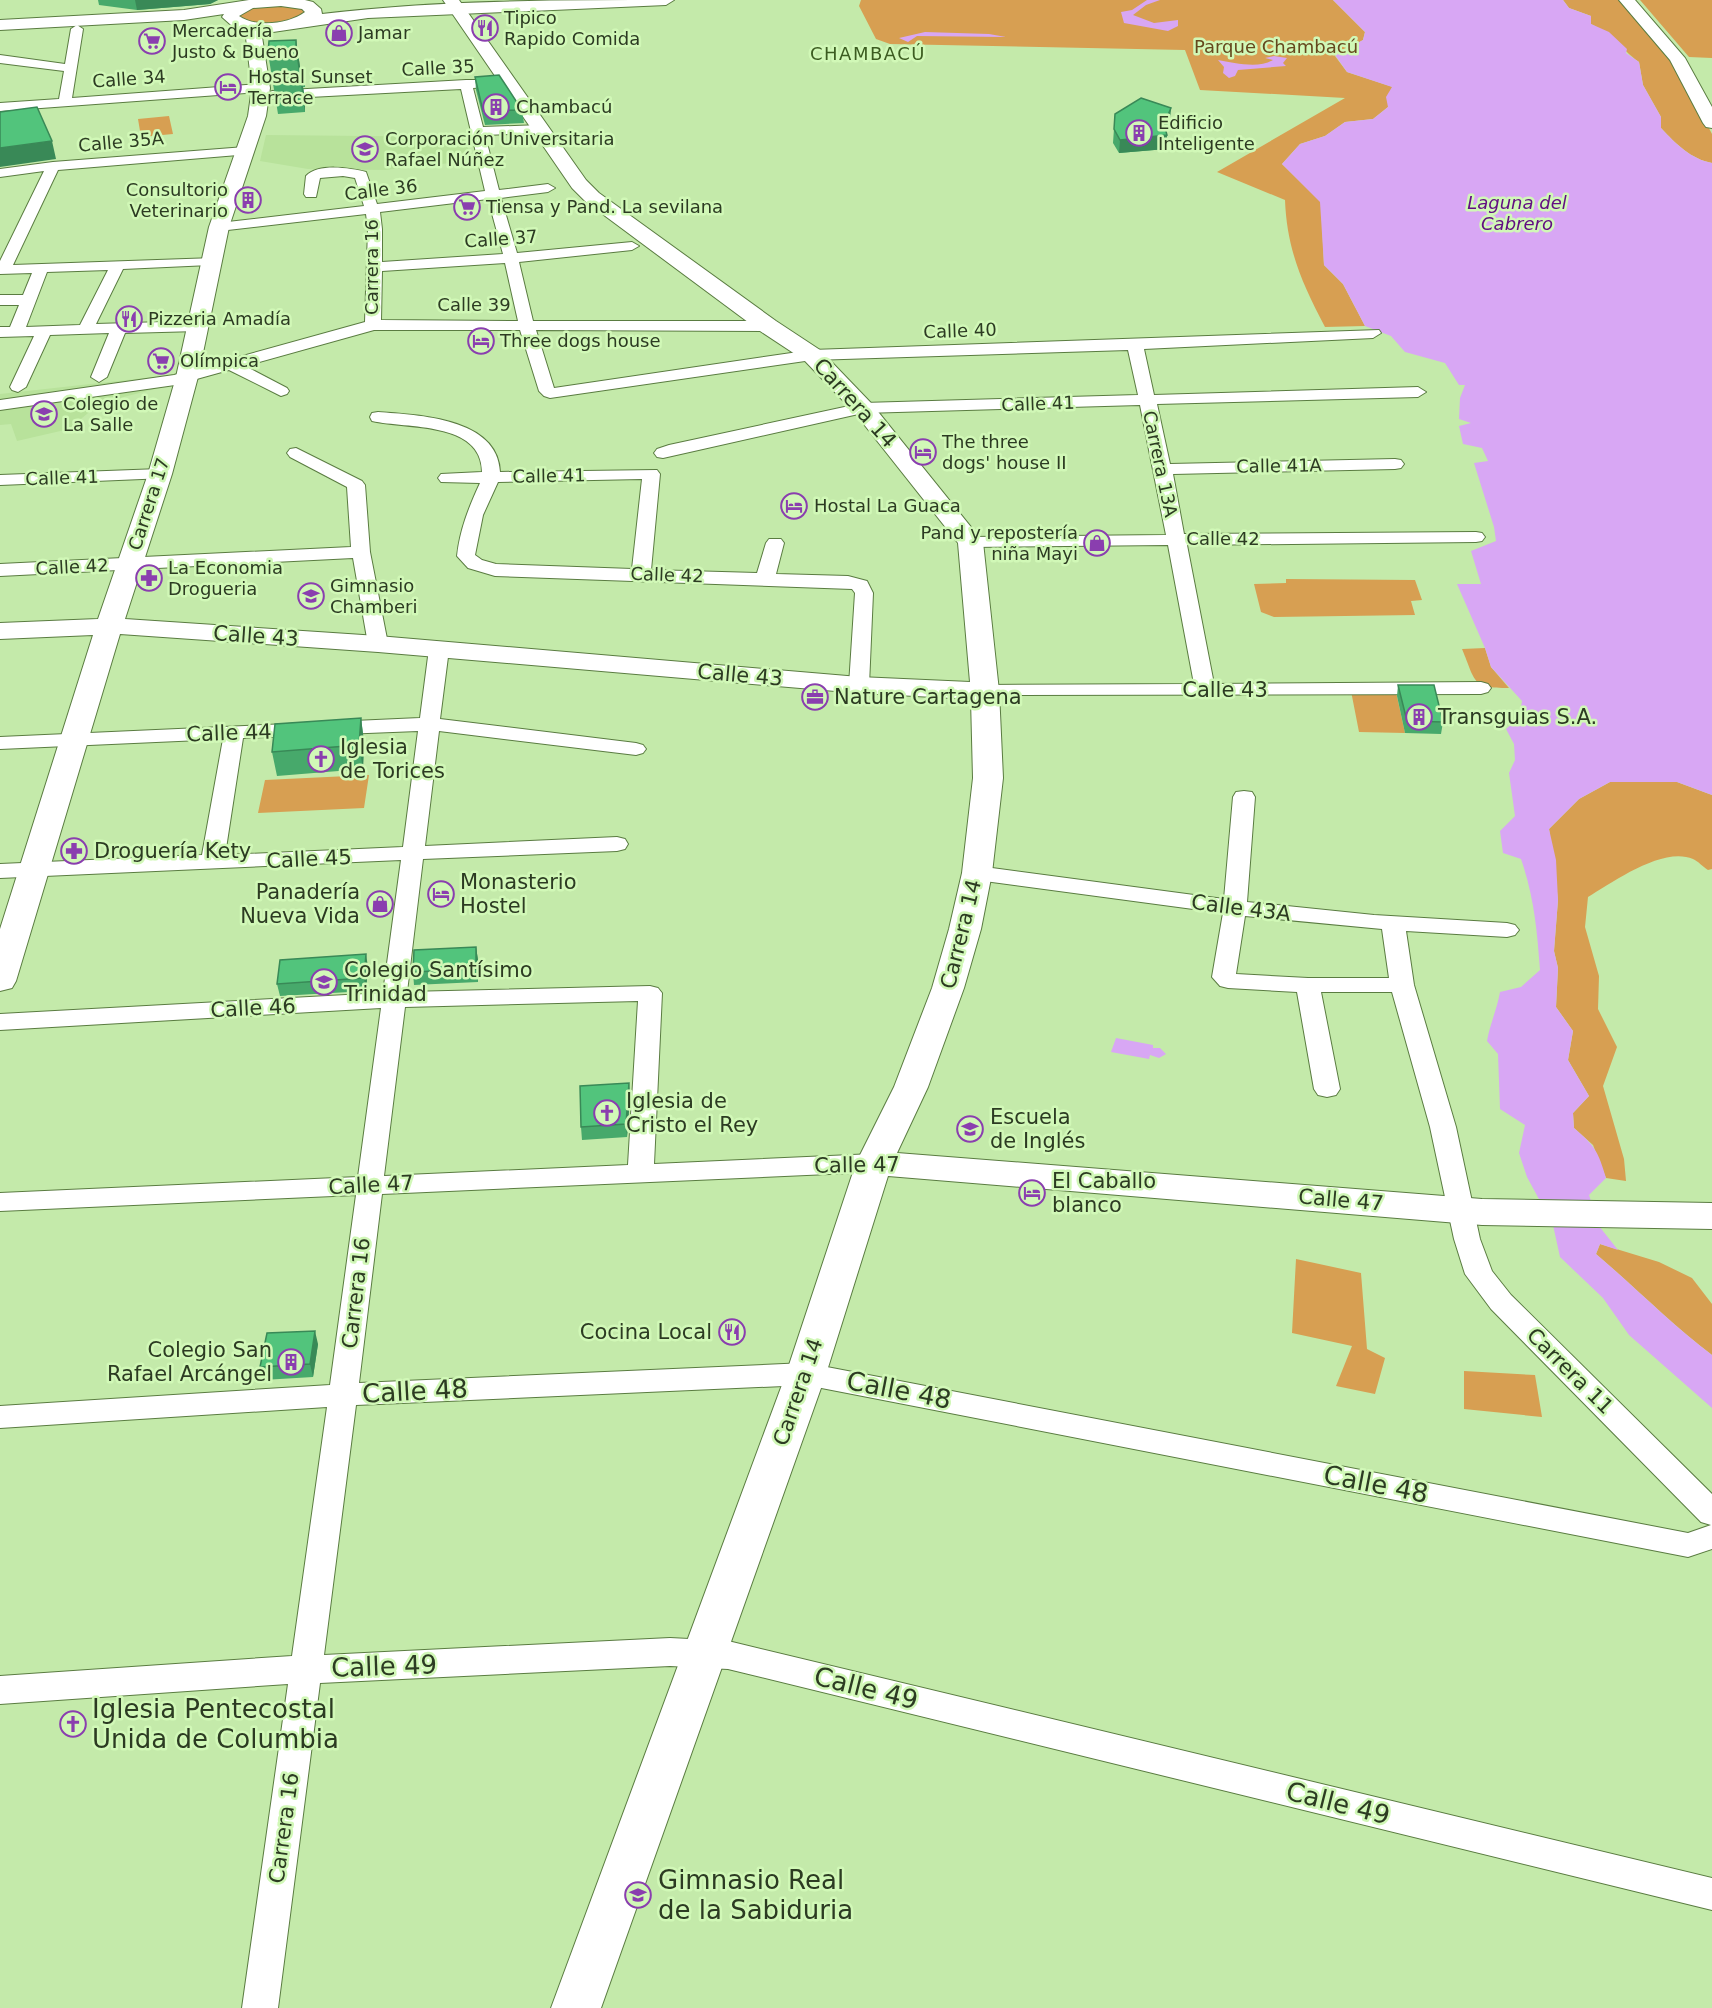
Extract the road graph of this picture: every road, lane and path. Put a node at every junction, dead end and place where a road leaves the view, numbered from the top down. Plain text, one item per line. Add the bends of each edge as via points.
1 (433, 0) edge
2 (666, 0) edge
3 (1627, 0) edge
4 (455, 5) edge
5 (307, 7) edge
6 (248, 11) edge
7 (0, 25) edge
8 (77, 29) junction
9 (0, 32) edge
10 (0, 59) edge
11 (71, 68) junction
12 (509, 82) junction
13 (466, 84) junction
14 (261, 92) junction
15 (66, 102) junction
16 (0, 107) edge
17 (1712, 123) edge
18 (541, 129) junction
19 (477, 131) junction
20 (245, 151) junction
21 (53, 166) junction
22 (0, 173) edge
23 (548, 188) dead end
24 (311, 194) dead end
25 (493, 194) junction
26 (372, 209) junction
27 (219, 227) junction
28 (632, 246) dead end
29 (511, 258) junction
30 (210, 261) junction
31 (118, 265) junction
32 (374, 267) junction
33 (41, 268) junction
34 (1, 270) edge
35 (0, 300) edge
36 (28, 300) junction
37 (526, 324) junction
38 (373, 325) junction
39 (198, 326) junction
40 (768, 326) junction
41 (119, 328) junction
42 (85, 330) junction
43 (44, 331) junction
44 (8, 332) edge
45 (1373, 333) dead end
46 (1135, 345) junction
47 (812, 355) junction
48 (232, 365) junction
49 (99, 377) dead end
50 (187, 377) junction
51 (18, 387) dead end
52 (281, 391) dead end
53 (1418, 392) dead end
54 (1147, 401) junction
55 (0, 405) edge
56 (863, 408) junction
57 (378, 417) dead end
58 (296, 453) dead end
59 (663, 453) dead end
60 (1395, 464) dead end
61 (1164, 469) junction
62 (160, 474) junction
63 (491, 477) junction
64 (447, 478) dead end
65 (0, 480) edge
66 (1476, 537) dead end
67 (1176, 539) junction
68 (970, 542) junction
69 (775, 543) dead end
70 (361, 552) junction
71 (129, 564) junction
72 (0, 570) edge
73 (641, 574) junction
74 (765, 579) junction
75 (109, 627) junction
76 (0, 631) edge
77 (378, 644) junction
78 (439, 649) junction
79 (859, 685) junction
80 (1481, 688) dead end
81 (1205, 690) junction
82 (985, 691) junction
83 (429, 724) junction
84 (234, 733) junction
85 (74, 739) junction
86 (0, 743) edge
87 (636, 749) dead end
88 (1244, 797) dead end
89 (617, 844) dead end
90 (412, 854) junction
91 (212, 863) junction
92 (34, 869) junction
93 (0, 871) edge
94 (977, 873) junction
95 (1235, 909) junction
96 (1393, 924) junction
97 (1506, 930) dead end
98 (0, 981) edge
99 (1308, 985) junction
100 (1402, 985) junction
101 (393, 1000) junction
102 (0, 1022) edge
103 (1327, 1089) dead end
104 (874, 1163) junction
105 (641, 1173) junction
106 (369, 1185) junction
107 (0, 1202) edge
108 (1471, 1211) junction
109 (1712, 1216) edge
110 (806, 1374) junction
111 (343, 1395) junction
112 (0, 1417) edge
113 (1712, 1513) edge
114 (1712, 1537) edge
115 (704, 1653) junction
116 (305, 1669) junction
117 (0, 1690) edge
118 (1712, 1894) edge
119 (261, 2008) edge
120 (576, 2008) edge

1 - 5 main road
2 - 4 main road
3 - 17 main road via 1677,58
4 - 5 main road via 353,14
4 - 12 main road, Carrera 14
5 - 6 main road via 281,1
5 - 6 main road via 281,26
6 - 7 main road
6 - 8 main road
6 - 14 main road, Carrera 17
8 - 9 main road
8 - 11 street
10 - 11 street
11 - 15 street
12 - 13 street, Calle 35
12 - 18 main road, Carrera 14
13 - 14 street, Calle 35
13 - 19 street
14 - 15 street, Calle 34
14 - 20 main road, Carrera 17
15 - 16 street, Calle 34
18 - 19 street
18 - 40 main road, Carrera 14 via 592,197
19 - 25 street
20 - 21 street, Calle 35A
20 - 27 main road, Carrera 17
21 - 22 street, Calle 35A
21 - 34 street
23 - 25 street, Calle 36
24 - 26 street, Carrera 16 via 316,174 361,175
25 - 26 street, Calle 36
25 - 29 street
26 - 27 street, Calle 36
26 - 32 street, Carrera 16
27 - 30 main road, Carrera 17
28 - 29 street, Calle 37
29 - 32 street, Calle 37
29 - 37 street
30 - 31 street
30 - 39 main road, Carrera 17
31 - 33 street
31 - 42 street
32 - 38 street, Carrera 16
33 - 34 street
33 - 36 street
35 - 36 street
36 - 44 street
37 - 38 street, Calle 39
37 - 40 street, Calle 39
37 - 47 street, Calle 40 via 550,393
38 - 48 street, Calle 39
39 - 41 street
39 - 50 main road, Carrera 17
40 - 47 main road, Carrera 14
41 - 42 street
41 - 49 street
42 - 43 street
43 - 44 street
43 - 51 street
45 - 46 street, Calle 40
46 - 47 street, Calle 40
46 - 54 street, Carrera 13A
47 - 56 main road, Carrera 14
48 - 50 street, Calle 39
48 - 52 street
50 - 55 street, Calle 39
50 - 62 main road, Carrera 17
53 - 54 street, Calle 41
54 - 56 street, Calle 41
54 - 61 street, Carrera 13A
56 - 59 street, Calle 41
56 - 68 main road, Carrera 14
57 - 63 street via 422,420 469,435 492,460
58 - 70 street via 356,484
60 - 61 street, Calle 41A
61 - 67 street, Carrera 13A
62 - 65 street, Calle 41
62 - 71 main road, Carrera 17
63 - 64 street, Calle 41
63 - 73 street, Calle 41 via 651,474
63 - 73 street, Calle 42 via 478,504 468,543 466,556 475,564 495,570
66 - 67 street, Calle 42
67 - 68 street, Calle 42
67 - 81 street, Carrera 13A
68 - 82 main road, Carrera 14
69 - 74 street
70 - 71 street, Calle 42
70 - 77 street
71 - 72 street, Calle 42
71 - 75 main road, Carrera 17
73 - 74 street, Calle 42
74 - 79 street, Calle 42 via 860,585 864,593
75 - 76 main road, Calle 43
75 - 77 main road, Calle 43
75 - 85 main road, Carrera 17
77 - 78 main road, Calle 43
78 - 79 main road, Calle 43
78 - 83 street, Carrera 16
79 - 82 main road, Calle 43
80 - 81 street, Calle 43
81 - 82 street, Calle 43
82 - 94 main road, Carrera 14 via 988,778
83 - 84 street, Calle 44
83 - 87 street, Calle 44
83 - 90 street, Carrera 16
84 - 85 street, Calle 44
84 - 91 street
85 - 86 street, Calle 44
85 - 92 main road, Carrera 17
88 - 95 street
89 - 90 street, Calle 45
90 - 91 street, Calle 45
90 - 101 street, Carrera 16
91 - 92 street, Calle 45
92 - 93 street, Calle 45
92 - 98 main road, Carrera 17
94 - 95 street, Calle 43A
94 - 104 main road, Carrera 14 via 948,988 911,1087
95 - 96 street, Calle 43A
95 - 99 street via 1224,977 1228,981
96 - 97 street, Calle 43A
96 - 100 street, Carrera 11
99 - 100 street
99 - 103 street
100 - 108 street, Carrera 11
101 - 102 street, Calle 46
101 - 105 street, Calle 46 via 650,993
101 - 106 street, Carrera 16
104 - 105 street, Calle 47
104 - 108 main road, Calle 47
104 - 110 main road, Carrera 14
105 - 106 street, Calle 47
106 - 107 street, Calle 47
106 - 111 street, Carrera 16
108 - 109 main road, Calle 47
108 - 113 street, Carrera 11 via 1467,1239 1479,1274 1501,1302
110 - 111 street, Calle 48
110 - 114 street, Calle 48 via 1688,1545
110 - 115 main road, Carrera 14
111 - 112 street, Calle 48
111 - 116 street, Carrera 16
115 - 116 street, Calle 49
115 - 118 street, Calle 49 via 740,1657
115 - 120 main road, Carrera 14
116 - 117 street, Calle 49
116 - 119 street, Carrera 16

